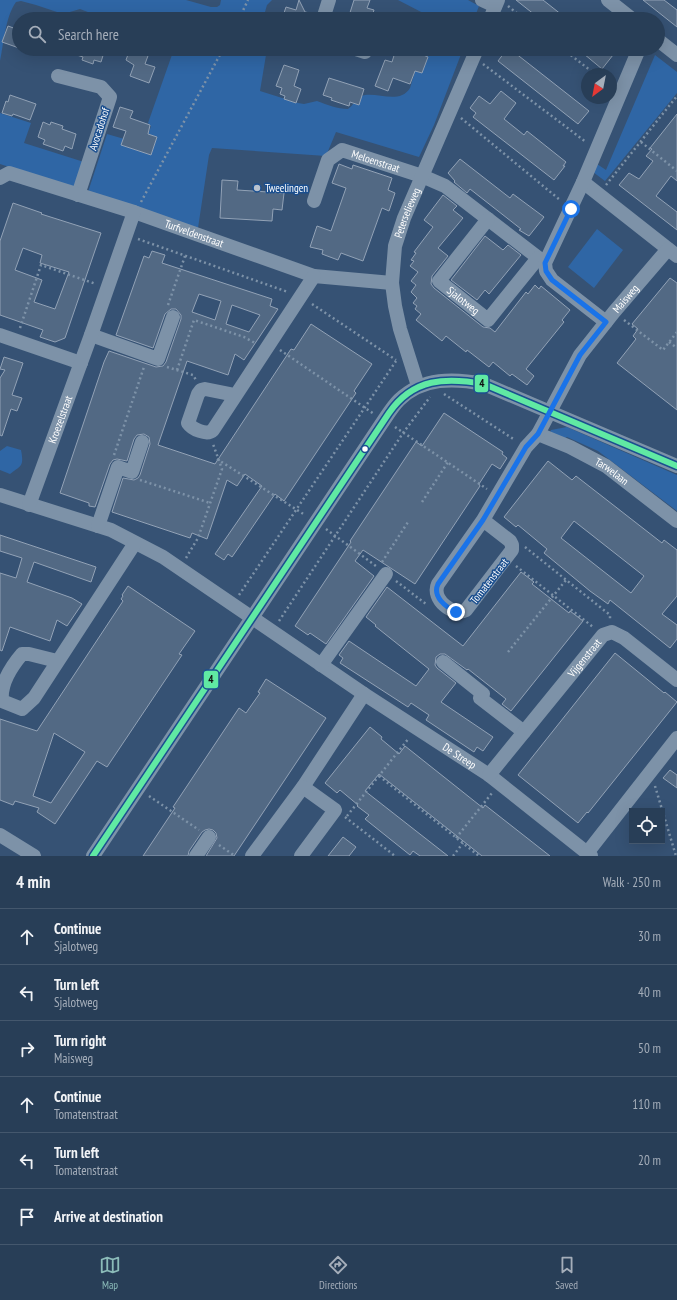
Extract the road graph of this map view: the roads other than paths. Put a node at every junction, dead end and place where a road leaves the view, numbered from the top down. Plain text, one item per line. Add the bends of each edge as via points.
1 (329, 0) edge
2 (482, 0) edge
3 (608, 0) edge
4 (499, 3) edge
5 (325, 12) edge
6 (494, 12) edge
7 (623, 12) edge
8 (665, 46) edge
9 (677, 55) edge
10 (475, 56) edge
11 (636, 56) edge
12 (58, 76) dead end
13 (422, 176) junction
14 (0, 178) edge
15 (583, 182) junction
16 (78, 195) junction
17 (314, 201) dead end
18 (135, 212) junction
19 (488, 219) junction
20 (672, 253) edge
21 (541, 261) junction
22 (314, 276) junction
23 (392, 283) junction
24 (173, 317) road end
25 (610, 317) junction
26 (0, 335) edge
27 (92, 335) junction
28 (81, 363) junction
29 (426, 386) junction
30 (235, 395) junction
31 (550, 412) junction
32 (538, 434) junction
33 (142, 442) dead end
34 (677, 466) edge
35 (0, 495) edge
36 (29, 504) junction
37 (483, 520) junction
38 (677, 522) edge
39 (98, 526) junction
40 (135, 543) junction
41 (386, 574) road end
42 (252, 618) junction
43 (57, 661) dead end
44 (442, 662) dead end
45 (321, 665) junction
46 (677, 680) edge
47 (364, 694) junction
48 (524, 732) junction
49 (677, 738) edge
50 (489, 775) junction
51 (304, 787) junction
52 (0, 835) edge
53 (209, 837) road end
54 (589, 855) edge
55 (34, 856) edge
56 (93, 856) edge
57 (196, 856) edge
58 (252, 856) edge
59 (301, 856) edge

1 - 5 street
2 - 4 street
3 - 7 street
4 - 6 street
8 - 9 street
10 - 13 street, Peterselieweg
11 - 15 street, Sjalotweg
12 - 16 street, Avocadohof via 102,86 110,96
13 - 17 street, Meloenstraat via 342,150 328,160
13 - 19 street via 445,186
13 - 23 street, Peterselieweg via 395,246
14 - 16 street, Turfveldenstraat via 9,173
15 - 20 street
15 - 21 street, Sjalotweg via 571,209
16 - 18 street, Turfveldenstraat
18 - 22 street, Turfveldenstraat
18 - 27 street, Kroezelstraat
19 - 21 street
19 - 21 street, Sjalotweg via 439,281 488,320
20 - 25 street, Maisweg
21 - 25 street via 552,280
22 - 23 street, Turfveldenstraat
22 - 30 street
23 - 29 street, Peterselieweg via 400,329 413,371
24 - 27 street via 153,357
25 - 31 street, Maisweg via 580,355
26 - 28 street
27 - 28 street, Kroezelstraat
28 - 36 street, Kroezelstraat
29 - 31 street via 439,380 484,384
29 - 42 street via 407,392 394,406
30 - 30 street via 201,390 188,423 211,433
31 - 32 street, Tomatenstraat
31 - 34 street
32 - 37 street, Tomatenstraat via 526,447
32 - 38 street, Tarwelaan via 606,466
33 - 39 street via 132,472 118,467
35 - 36 street, De Streep
36 - 39 street, De Streep
37 - 37 street, Tomatenstraat via 436,588 440,600 456,612 466,610 512,550 510,541
39 - 40 street, De Streep
40 - 42 street, De Streep via 163,557
40 - 43 street
41 - 45 street
42 - 45 street, De Streep
42 - 56 street
44 - 48 street via 483,694 480,698
45 - 47 street, De Streep
46 - 48 street, Vijgenstraat via 624,638 608,634
47 - 50 street, De Streep
47 - 51 street
48 - 50 street, Vijgenstraat
49 - 54 street
50 - 54 street, De Streep
51 - 58 street
51 - 59 street via 341,814
52 - 55 street
53 - 57 street

